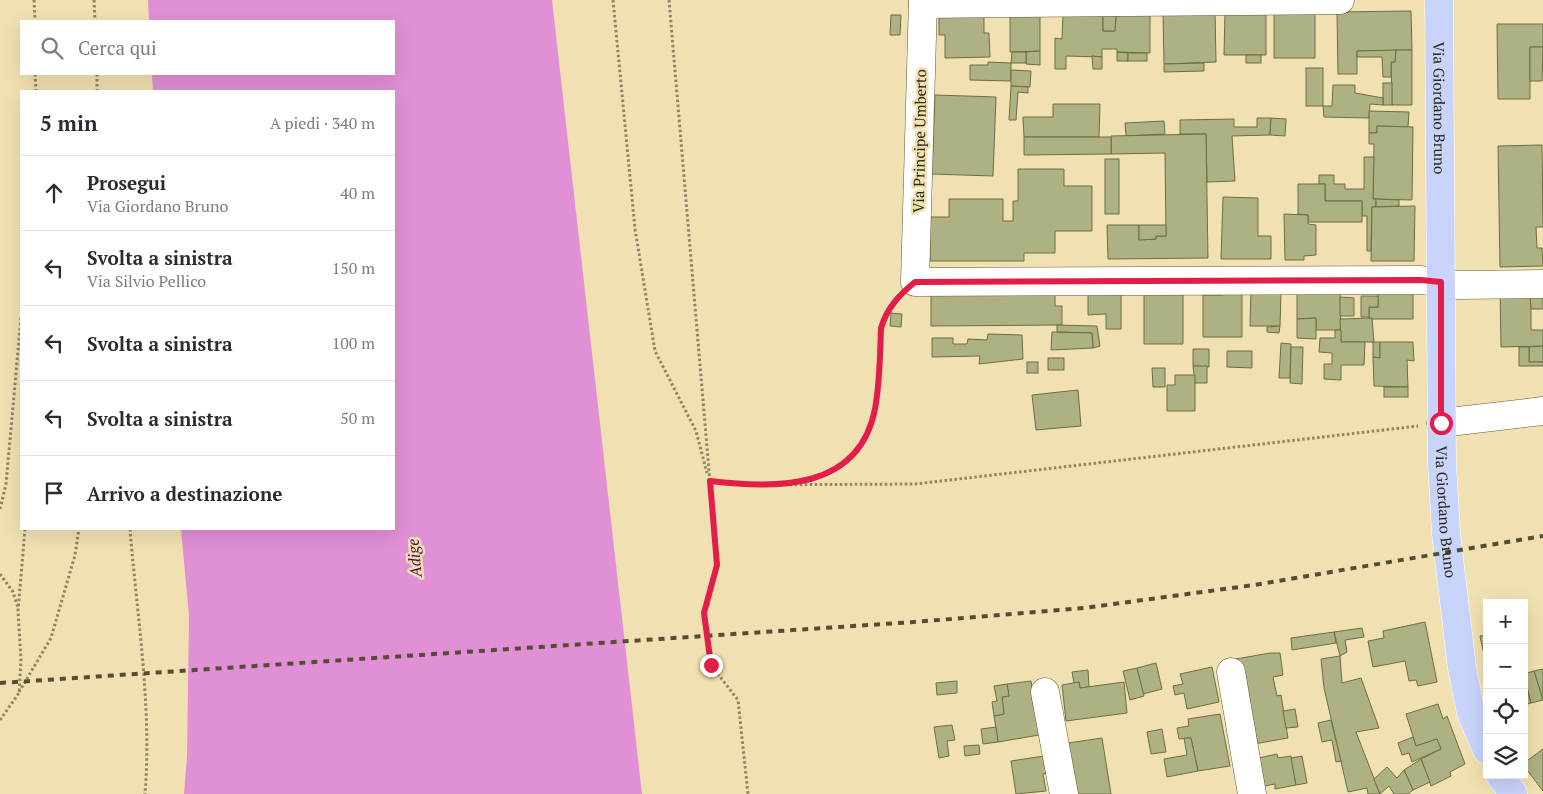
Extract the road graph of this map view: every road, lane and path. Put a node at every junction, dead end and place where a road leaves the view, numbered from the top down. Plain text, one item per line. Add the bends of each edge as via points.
1 (34, 0) edge
2 (94, 0) edge
3 (613, 0) edge
4 (669, 0) edge
5 (1340, 0) edge
6 (1439, 0) edge
7 (923, 2) edge
8 (34, 20) edge
9 (95, 20) edge
10 (36, 75) edge
11 (97, 75) edge
12 (36, 90) edge
13 (97, 90) edge
14 (915, 282) junction
15 (1441, 282) junction
16 (1543, 284) edge
17 (20, 329) edge
18 (1543, 411) edge
19 (1433, 424) junction
20 (710, 481) junction
21 (797, 484) junction
22 (0, 509) edge
23 (25, 530) edge
24 (79, 530) edge
25 (130, 530) edge
26 (0, 574) edge
27 (18, 611) junction
28 (1231, 672) dead end
29 (1045, 692) dead end
30 (19, 693) junction
31 (0, 720) edge
32 (1483, 741) edge
33 (1503, 779) edge
34 (145, 794) edge
35 (748, 794) edge
36 (1064, 794) edge
37 (1252, 794) edge
38 (1513, 794) edge

1 - 8 path
2 - 9 path
3 - 20 path via 635,229 655,351 696,431
4 - 20 path
5 - 7 street
6 - 15 main road, Via Giordano Bruno
7 - 14 street, Via Principe Umberto
10 - 12 path
11 - 13 path
14 - 15 street
14 - 21 path via 903,292 884,318 875,410 864,441 845,463
15 - 16 street via 1457,286
15 - 19 main road, Via Giordano Bruno
17 - 22 path via 6,484
18 - 19 street
19 - 21 path via 915,484
19 - 32 main road, Via Giordano Bruno via 1462,668 1471,713
20 - 21 path via 742,485
20 - 35 path via 717,565 704,613 711,665 738,700
23 - 27 path
24 - 30 path via 52,638
25 - 34 path via 145,700 148,757
26 - 27 path via 13,592
27 - 30 path
28 - 37 street
29 - 36 street
30 - 31 path
33 - 38 main road

